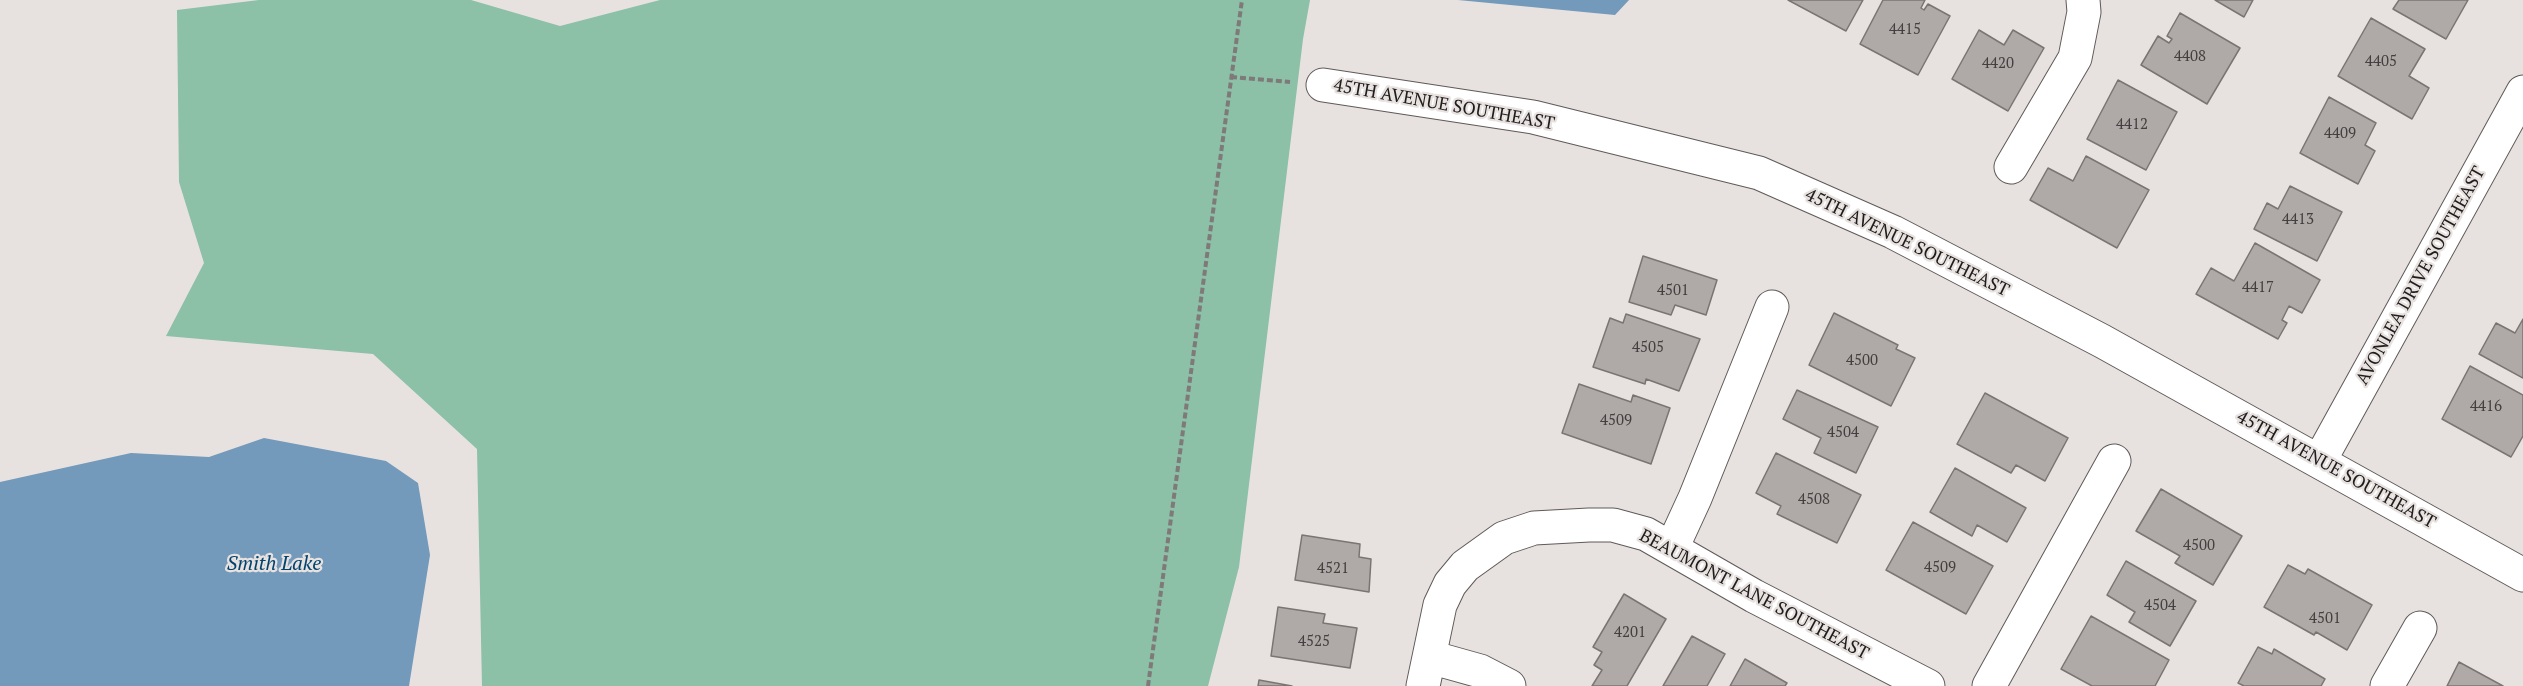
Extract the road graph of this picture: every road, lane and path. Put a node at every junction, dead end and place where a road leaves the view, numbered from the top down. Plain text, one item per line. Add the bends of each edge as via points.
1 (1242, 0) edge
2 (2083, 0) edge
3 (1231, 77) junction
4 (1323, 85) joint
5 (2523, 92) edge
6 (2011, 167) dead end
7 (1772, 307) dead end
8 (2320, 460) junction
9 (2114, 461) dead end
10 (1672, 548) junction
11 (2523, 575) edge
12 (2420, 628) dead end
13 (1426, 671) edge
14 (1148, 686) edge
15 (1509, 686) edge
16 (1928, 686) edge
17 (1989, 686) edge
18 (2387, 686) edge

1 - 3 path
2 - 6 street via 2075,58
3 - 4 path, 45TH AVENUE SOUTHEAST
3 - 14 path
4 - 8 street, 45TH AVENUE SOUTHEAST via 1533,117 1759,173 1893,232 2103,340
5 - 8 street, AVONLEA DRIVE SOUTHEAST
7 - 10 street
8 - 11 street, 45TH AVENUE SOUTHEAST
9 - 17 street
10 - 13 street, BEAUMONT LANE SOUTHEAST via 1646,534 1613,525 1534,528 1504,538 1465,566 1450,584 1440,605
10 - 16 street, BEAUMONT LANE SOUTHEAST via 1754,596
12 - 18 street
13 - 15 street via 1480,671

